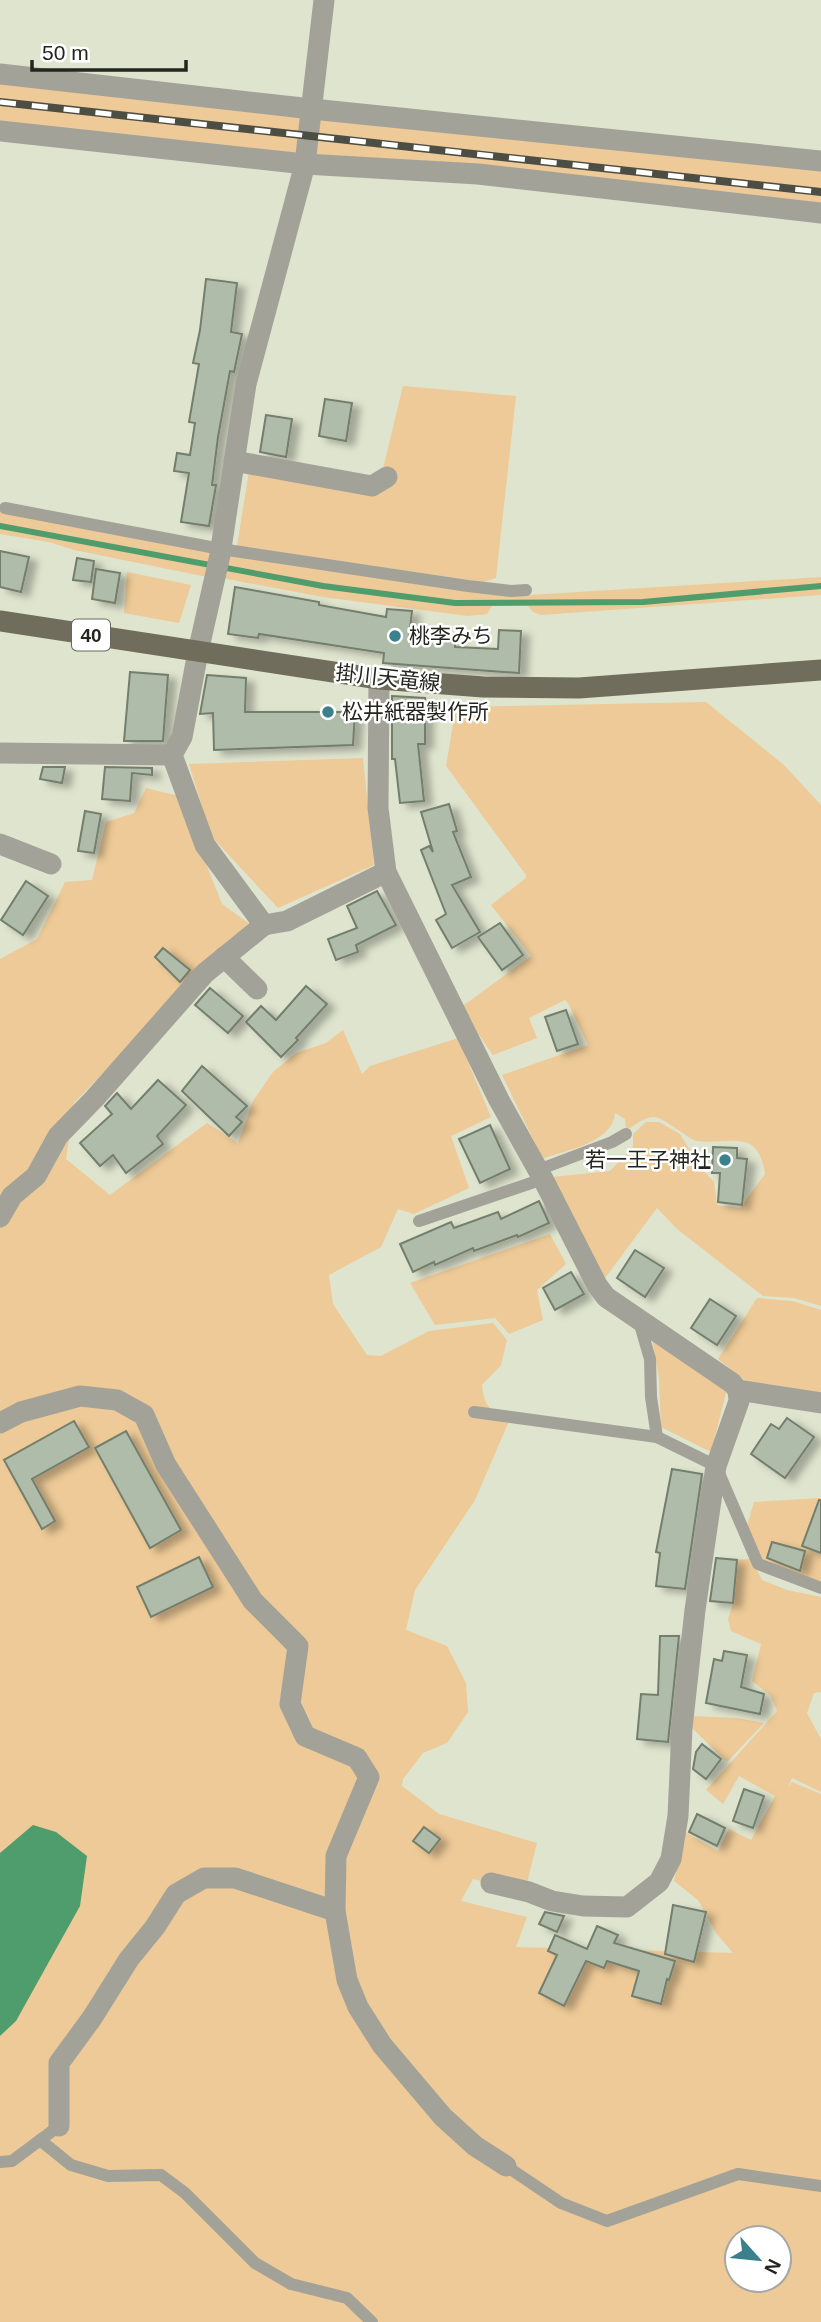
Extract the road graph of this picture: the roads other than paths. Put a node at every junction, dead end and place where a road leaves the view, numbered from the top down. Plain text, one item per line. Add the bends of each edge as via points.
1 (324, 0) edge
2 (0, 74) edge
3 (312, 109) junction
4 (0, 131) edge
5 (821, 161) edge
6 (305, 164) junction
7 (821, 213) edge
8 (234, 461) junction
9 (387, 477) dead end
10 (5, 508) dead end
11 (220, 552) junction
12 (526, 590) dead end
13 (0, 621) edge
14 (198, 652) junction
15 (821, 670) edge
16 (379, 679) junction
17 (0, 753) edge
18 (172, 755) junction
19 (0, 844) edge
20 (51, 864) dead end
21 (386, 872) junction
22 (264, 925) junction
23 (224, 957) junction
24 (257, 989) dead end
25 (626, 1133) dead end
26 (541, 1175) junction
27 (0, 1217) edge
28 (419, 1221) dead end
29 (639, 1320) junction
30 (738, 1390) junction
31 (821, 1403) edge
32 (474, 1412) dead end
33 (0, 1423) edge
34 (657, 1437) junction
35 (716, 1466) junction
36 (821, 1588) edge
37 (491, 1883) dead end
38 (335, 1911) junction
39 (59, 2126) joint
40 (40, 2140) junction
41 (0, 2162) edge
42 (506, 2166) joint
43 (821, 2186) edge
44 (372, 2322) edge

1 - 3 street
2 - 3 street
3 - 5 street
3 - 6 street
4 - 6 street
6 - 7 street via 478,174
6 - 8 street via 246,384
8 - 9 street via 372,486
8 - 11 street
10 - 11 lane
11 - 12 lane
11 - 14 street
13 - 14 main road, 掛川天竜線 / 40
14 - 16 main road, 掛川天竜線 / 40
14 - 18 street via 182,737
15 - 16 main road, 掛川天竜線 / 40 via 579,688
16 - 21 street via 378,808
17 - 18 street
18 - 22 street via 205,845
19 - 20 street
21 - 22 street via 287,921
21 - 26 street
22 - 23 street
23 - 24 street
23 - 27 street via 58,1136 36,1177 12,1196
25 - 26 lane
26 - 28 lane
26 - 29 street via 597,1285
29 - 30 street
29 - 34 lane via 650,1359
30 - 31 street
30 - 35 street via 739,1401
32 - 34 lane
33 - 38 street via 80,1396 117,1399 145,1415 166,1465 253,1601 298,1646 290,1704 305,1736 358,1758 369,1777 336,1856
34 - 35 lane
35 - 36 lane via 758,1564
35 - 37 street via 693,1623 678,1816 671,1859 659,1882 628,1907 552,1901
38 - 39 street via 235,1878 204,1878 176,1894 59,2063
38 - 42 street via 347,1980 382,2045 443,2117
39 - 40 lane
40 - 41 lane via 12,2161
40 - 44 lane via 71,2165 108,2176 161,2175 256,2263 291,2284 348,2298
42 - 43 lane via 561,2203 607,2221 738,2174

